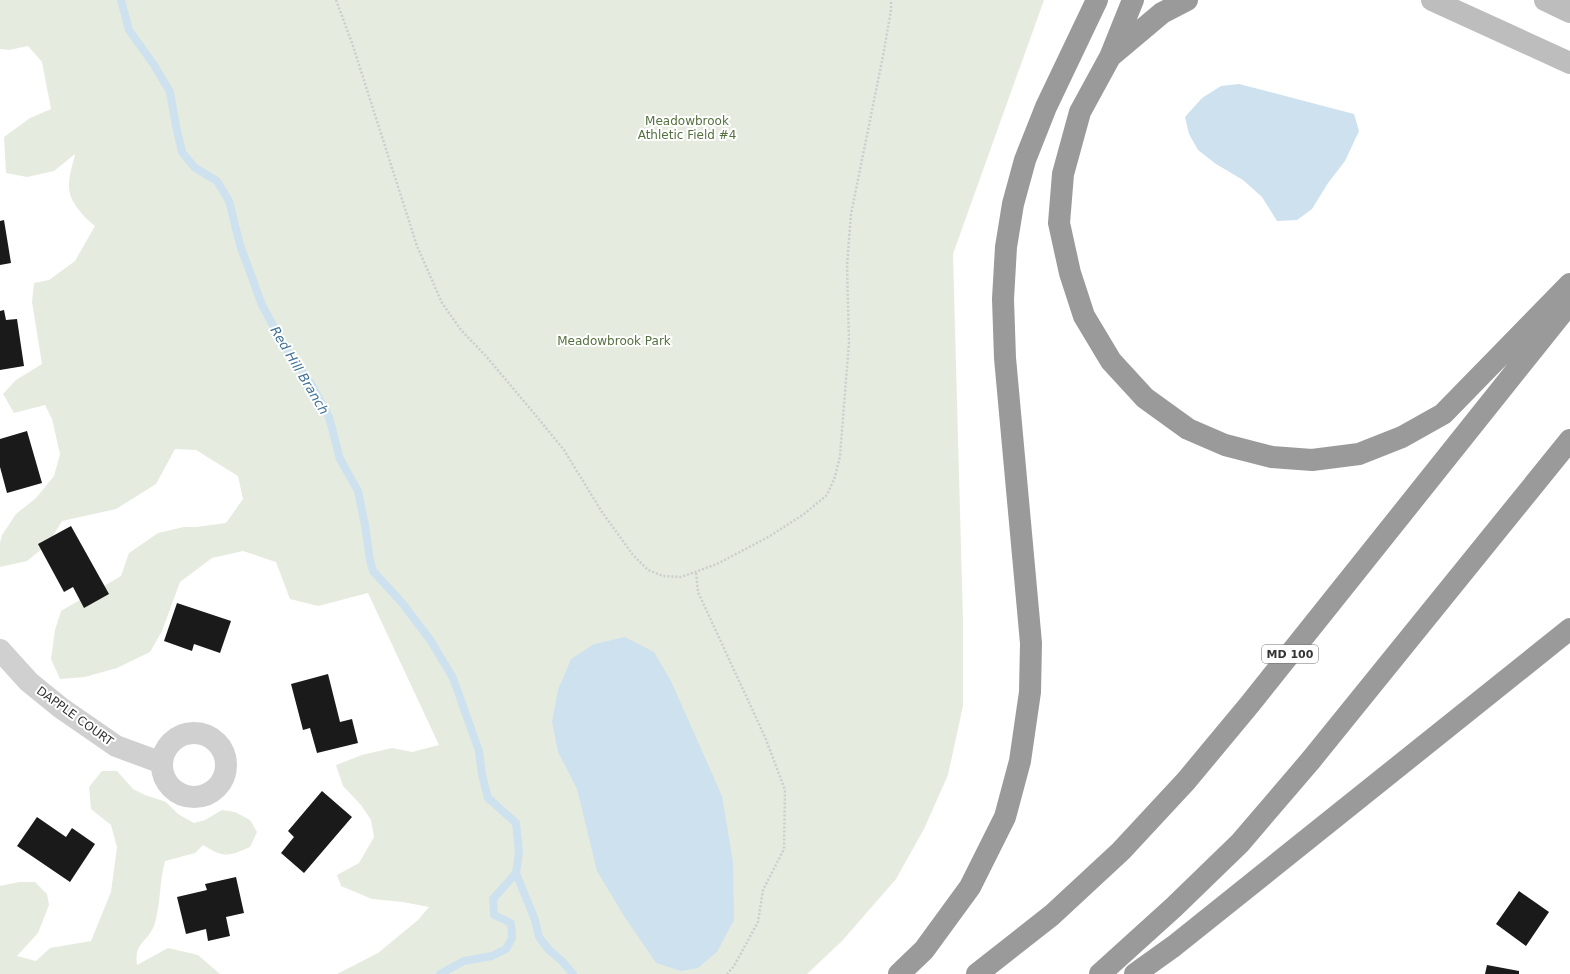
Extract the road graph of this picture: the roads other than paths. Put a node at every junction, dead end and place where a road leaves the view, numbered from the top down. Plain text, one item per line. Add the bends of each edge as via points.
1 (1097, 0) edge
2 (1133, 0) edge
3 (1187, 0) edge
4 (1432, 0) edge
5 (1545, 0) edge
6 (1570, 12) edge
7 (1110, 57) junction
8 (1570, 63) edge
9 (1570, 284) edge
10 (1570, 303) edge
11 (1570, 440) edge
12 (1570, 629) edge
13 (0, 650) edge
14 (162, 763) dead end
15 (899, 974) edge
16 (977, 974) edge
17 (1100, 974) edge
18 (1135, 974) edge

1 - 15 highway via 1046,107 1025,160 1013,204 1006,247 1002,299 1005,358 1030,643 1030,692 1020,761 1005,817 970,887 924,950
2 - 7 highway
3 - 7 highway via 1162,13
4 - 8 street
5 - 6 street
7 - 9 highway via 1080,112 1063,174 1058,223 1084,316 1111,361 1145,398 1188,429 1225,445 1272,457 1312,460 1359,454 1402,437 1443,414
10 - 16 highway, MD 100 via 1186,781 1116,856 1052,915
11 - 17 highway via 1240,843
12 - 18 highway via 1174,946
13 - 14 street, DAPPLE COURT via 28,682 61,708 116,746

